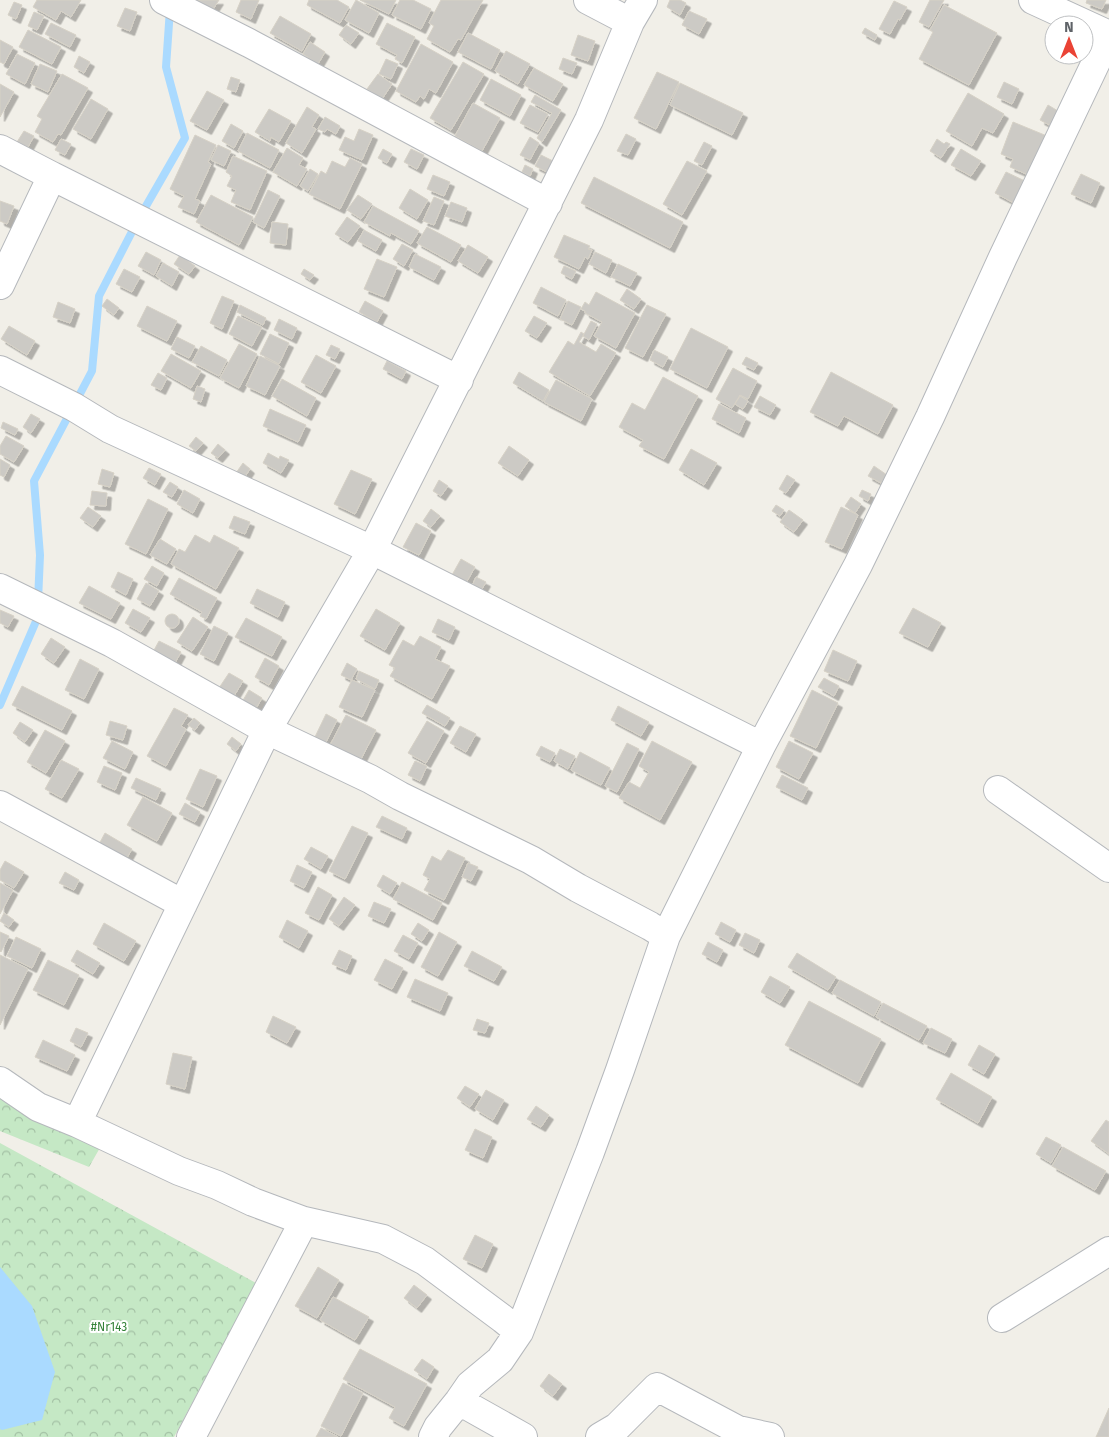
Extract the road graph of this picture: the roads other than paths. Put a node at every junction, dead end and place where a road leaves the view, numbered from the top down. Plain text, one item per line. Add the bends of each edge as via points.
1 (164, 0) edge
2 (588, 0) edge
3 (1033, 0) edge
4 (637, 11) edge
5 (1109, 35) edge
6 (0, 149) edge
7 (52, 176) junction
8 (548, 203) junction
9 (0, 286) edge
10 (0, 370) edge
11 (459, 380) junction
12 (372, 550) junction
13 (0, 588) edge
14 (267, 730) junction
15 (761, 746) junction
16 (998, 790) dead end
17 (0, 805) edge
18 (1109, 868) edge
19 (183, 904) junction
20 (666, 936) junction
21 (0, 1081) edge
22 (77, 1123) junction
23 (304, 1221) junction
24 (1109, 1250) edge
25 (1002, 1318) dead end
26 (519, 1332) junction
27 (459, 1401) junction
28 (191, 1437) edge
29 (432, 1437) edge
30 (523, 1437) edge
31 (600, 1437) edge
32 (770, 1437) edge

1 - 8 street
2 - 4 street
3 - 5 street
4 - 8 street
5 - 15 street via 858,565
6 - 7 street
7 - 9 street
7 - 11 street
8 - 11 street
10 - 12 street via 110,429
11 - 12 street
12 - 14 street
12 - 15 street
13 - 14 street via 112,643
14 - 19 street
14 - 20 street via 531,860
15 - 20 street
16 - 18 street
17 - 19 street
19 - 22 street
20 - 26 street via 590,1152
21 - 22 street via 38,1106
22 - 23 street via 179,1171
23 - 26 street via 382,1239 425,1261
23 - 28 street
24 - 25 street
26 - 27 street via 500,1360 470,1385
27 - 29 street
27 - 30 street
31 - 32 street via 617,1427 657,1387 738,1430

